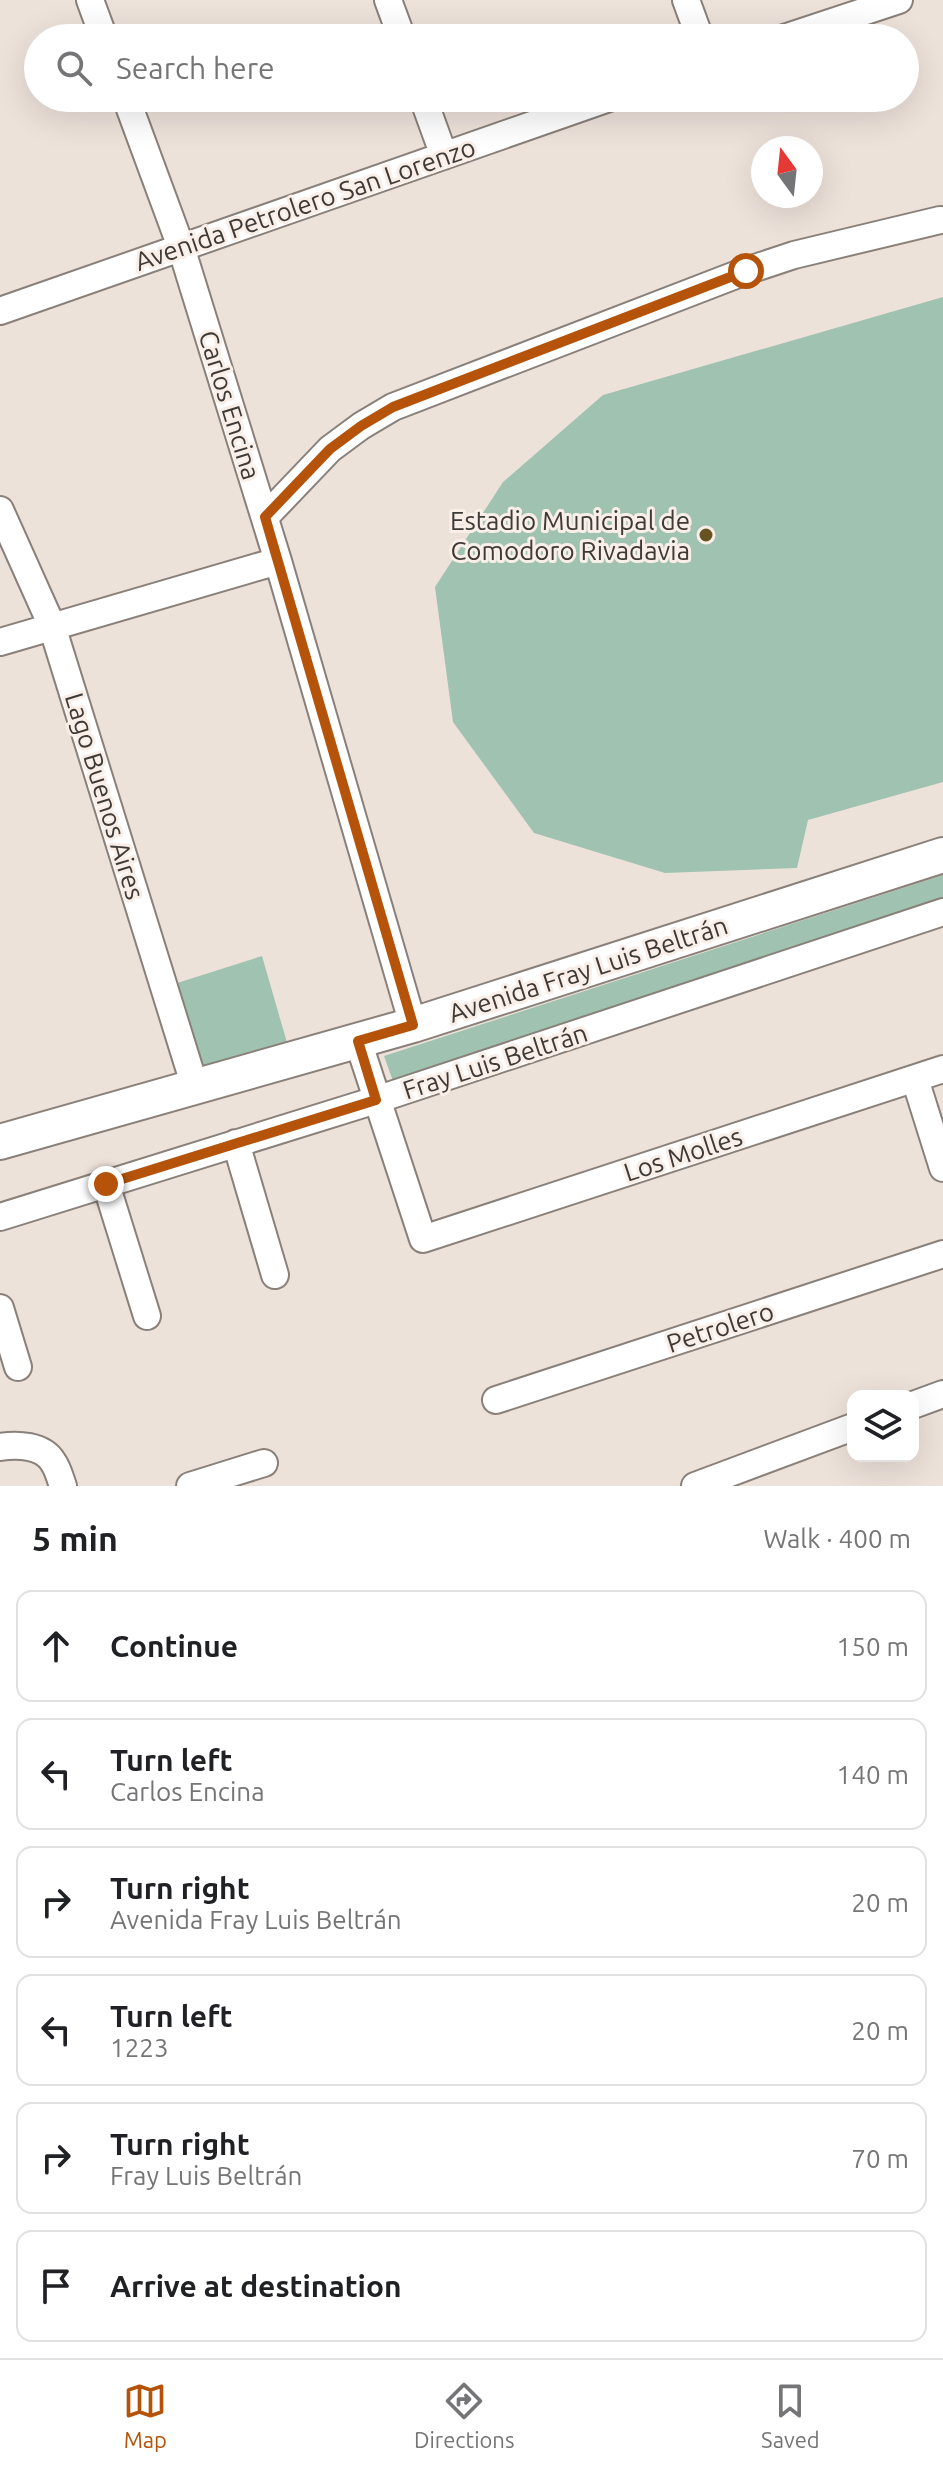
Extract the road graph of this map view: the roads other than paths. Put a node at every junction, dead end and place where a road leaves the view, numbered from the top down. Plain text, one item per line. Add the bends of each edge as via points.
1 (90, 0) edge
2 (388, 0) edge
3 (686, 0) edge
4 (899, 0) edge
5 (99, 24) edge
6 (397, 24) edge
7 (695, 24) edge
8 (826, 24) edge
9 (131, 112) edge
10 (428, 112) edge
11 (569, 112) edge
12 (444, 156) junction
13 (940, 220) dead end
14 (181, 247) junction
15 (0, 311) edge
16 (0, 510) edge
17 (265, 517) junction
18 (278, 561) junction
19 (52, 626) junction
20 (0, 642) edge
21 (943, 855) edge
22 (943, 912) edge
23 (413, 1025) junction
24 (358, 1041) junction
25 (943, 1069) edge
26 (915, 1079) junction
27 (195, 1087) junction
28 (376, 1100) junction
29 (0, 1142) edge
30 (236, 1143) junction
31 (943, 1168) edge
32 (106, 1184) junction
33 (0, 1217) edge
34 (943, 1254) edge
35 (275, 1275) dead end
36 (0, 1308) edge
37 (147, 1316) dead end
38 (18, 1367) dead end
39 (943, 1394) edge
40 (496, 1400) dead end
41 (919, 1403) edge
42 (847, 1429) edge
43 (0, 1447) edge
44 (264, 1463) dead end
45 (63, 1486) edge
46 (190, 1486) edge
47 (695, 1486) edge

1 - 5 street
2 - 6 street
3 - 7 street
4 - 8 street
9 - 14 street, Carlos Encina
10 - 12 street
11 - 12 street, Avenida Petrolero San Lorenzo
12 - 14 street, Avenida Petrolero San Lorenzo
13 - 17 street via 782,259 393,407 330,449
14 - 15 street, Avenida Petrolero San Lorenzo
14 - 17 street, Carlos Encina
16 - 19 street, Lago Buenos Aires
17 - 18 street, Carlos Encina
18 - 19 street
18 - 23 street, Carlos Encina
19 - 20 street
19 - 27 street, Lago Buenos Aires
21 - 23 main road, Avenida Fray Luis Beltrán
22 - 28 street, Fray Luis Beltrán
23 - 24 main road, Avenida Fray Luis Beltrán
24 - 27 main road, Avenida Fray Luis Beltrán
24 - 28 street
25 - 26 street, Los Molles
26 - 28 street, Los Molles via 423,1239
26 - 31 street
27 - 29 main road, Avenida Fray Luis Beltrán
28 - 30 street, Fray Luis Beltrán
30 - 32 street, Fray Luis Beltrán
30 - 35 street
32 - 33 street, Fray Luis Beltrán
32 - 37 street
34 - 40 street, Petrolero
36 - 38 street
39 - 41 street
42 - 47 street
43 - 45 street via 14,1444 40,1450 52,1459
44 - 46 street

